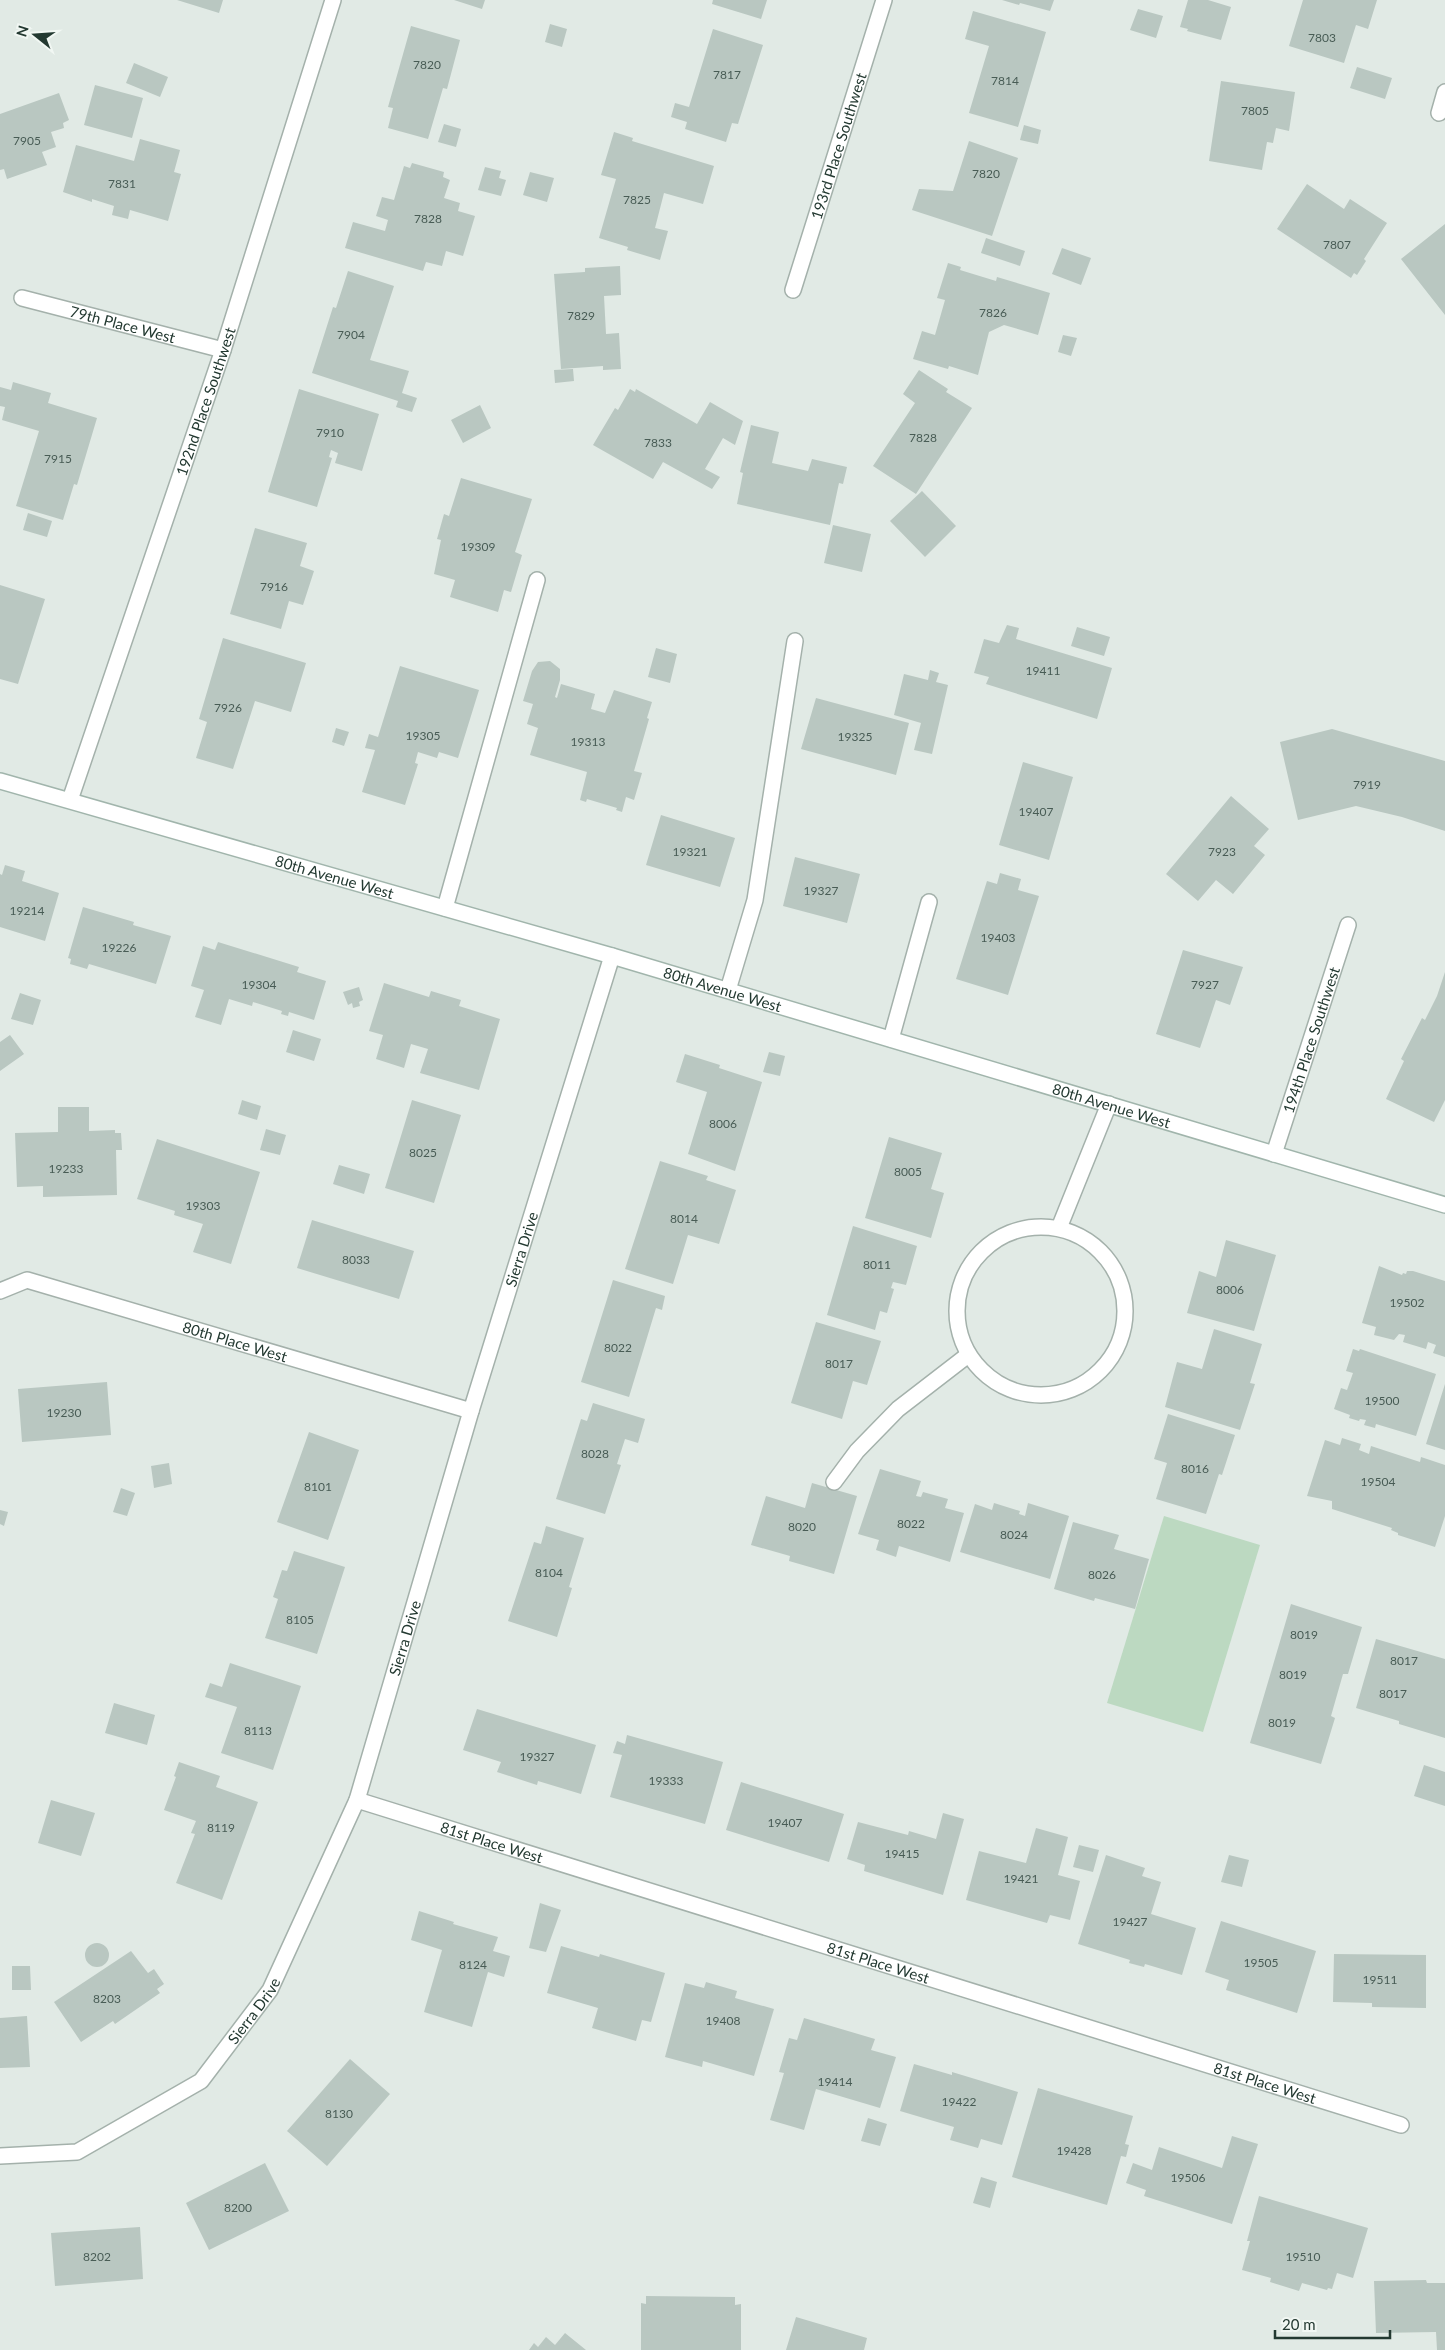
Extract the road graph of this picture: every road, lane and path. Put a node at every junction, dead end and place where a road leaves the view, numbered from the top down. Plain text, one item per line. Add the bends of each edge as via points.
1 (333, 0) edge
2 (884, 0) edge
3 (1445, 92) edge
4 (1439, 113) dead end
5 (793, 290) dead end
6 (22, 298) dead end
7 (223, 350) junction
8 (537, 580) dead end
9 (794, 641) dead end
10 (0, 781) edge
11 (70, 800) junction
12 (929, 902) dead end
13 (445, 908) junction
14 (1348, 925) dead end
15 (612, 956) junction
16 (728, 990) junction
17 (891, 1039) junction
18 (1109, 1104) junction
19 (1274, 1154) junction
20 (1445, 1205) edge
21 (1059, 1228) junction
22 (0, 1290) edge
23 (968, 1355) junction
24 (471, 1411) junction
25 (834, 1482) dead end
26 (357, 1800) junction
27 (1401, 2124) dead end
28 (0, 2156) edge

1 - 7 street, 192nd Place Southwest
2 - 5 street, 193rd Place Southwest
3 - 4 street
6 - 7 street, 79th Place West
7 - 11 street, 192nd Place Southwest
8 - 13 street
9 - 16 street via 755,900
10 - 11 street, 80th Avenue West
11 - 13 street, 80th Avenue West
12 - 17 street
13 - 15 street, 80th Avenue West
14 - 19 street, 194th Place Southwest
15 - 16 street, 80th Avenue West
15 - 24 street, Sierra Drive
16 - 17 street, 80th Avenue West
17 - 18 street, 80th Avenue West
18 - 19 street, 80th Avenue West
18 - 21 street
19 - 20 street, 80th Avenue West
21 - 23 street via 1031,1227 1004,1234 981,1251 965,1274 956,1300 958,1329
21 - 23 street via 1085,1238 1106,1257 1120,1281 1125,1308 1122,1336 1109,1361 1090,1381 1065,1393 1037,1396 1010,1390 986,1376
22 - 24 street, 80th Place West via 27,1280
23 - 25 street via 898,1408 857,1451
24 - 26 street, Sierra Drive
26 - 27 street, 81st Place West
26 - 28 street, Sierra Drive via 270,1990 201,2081 77,2152

